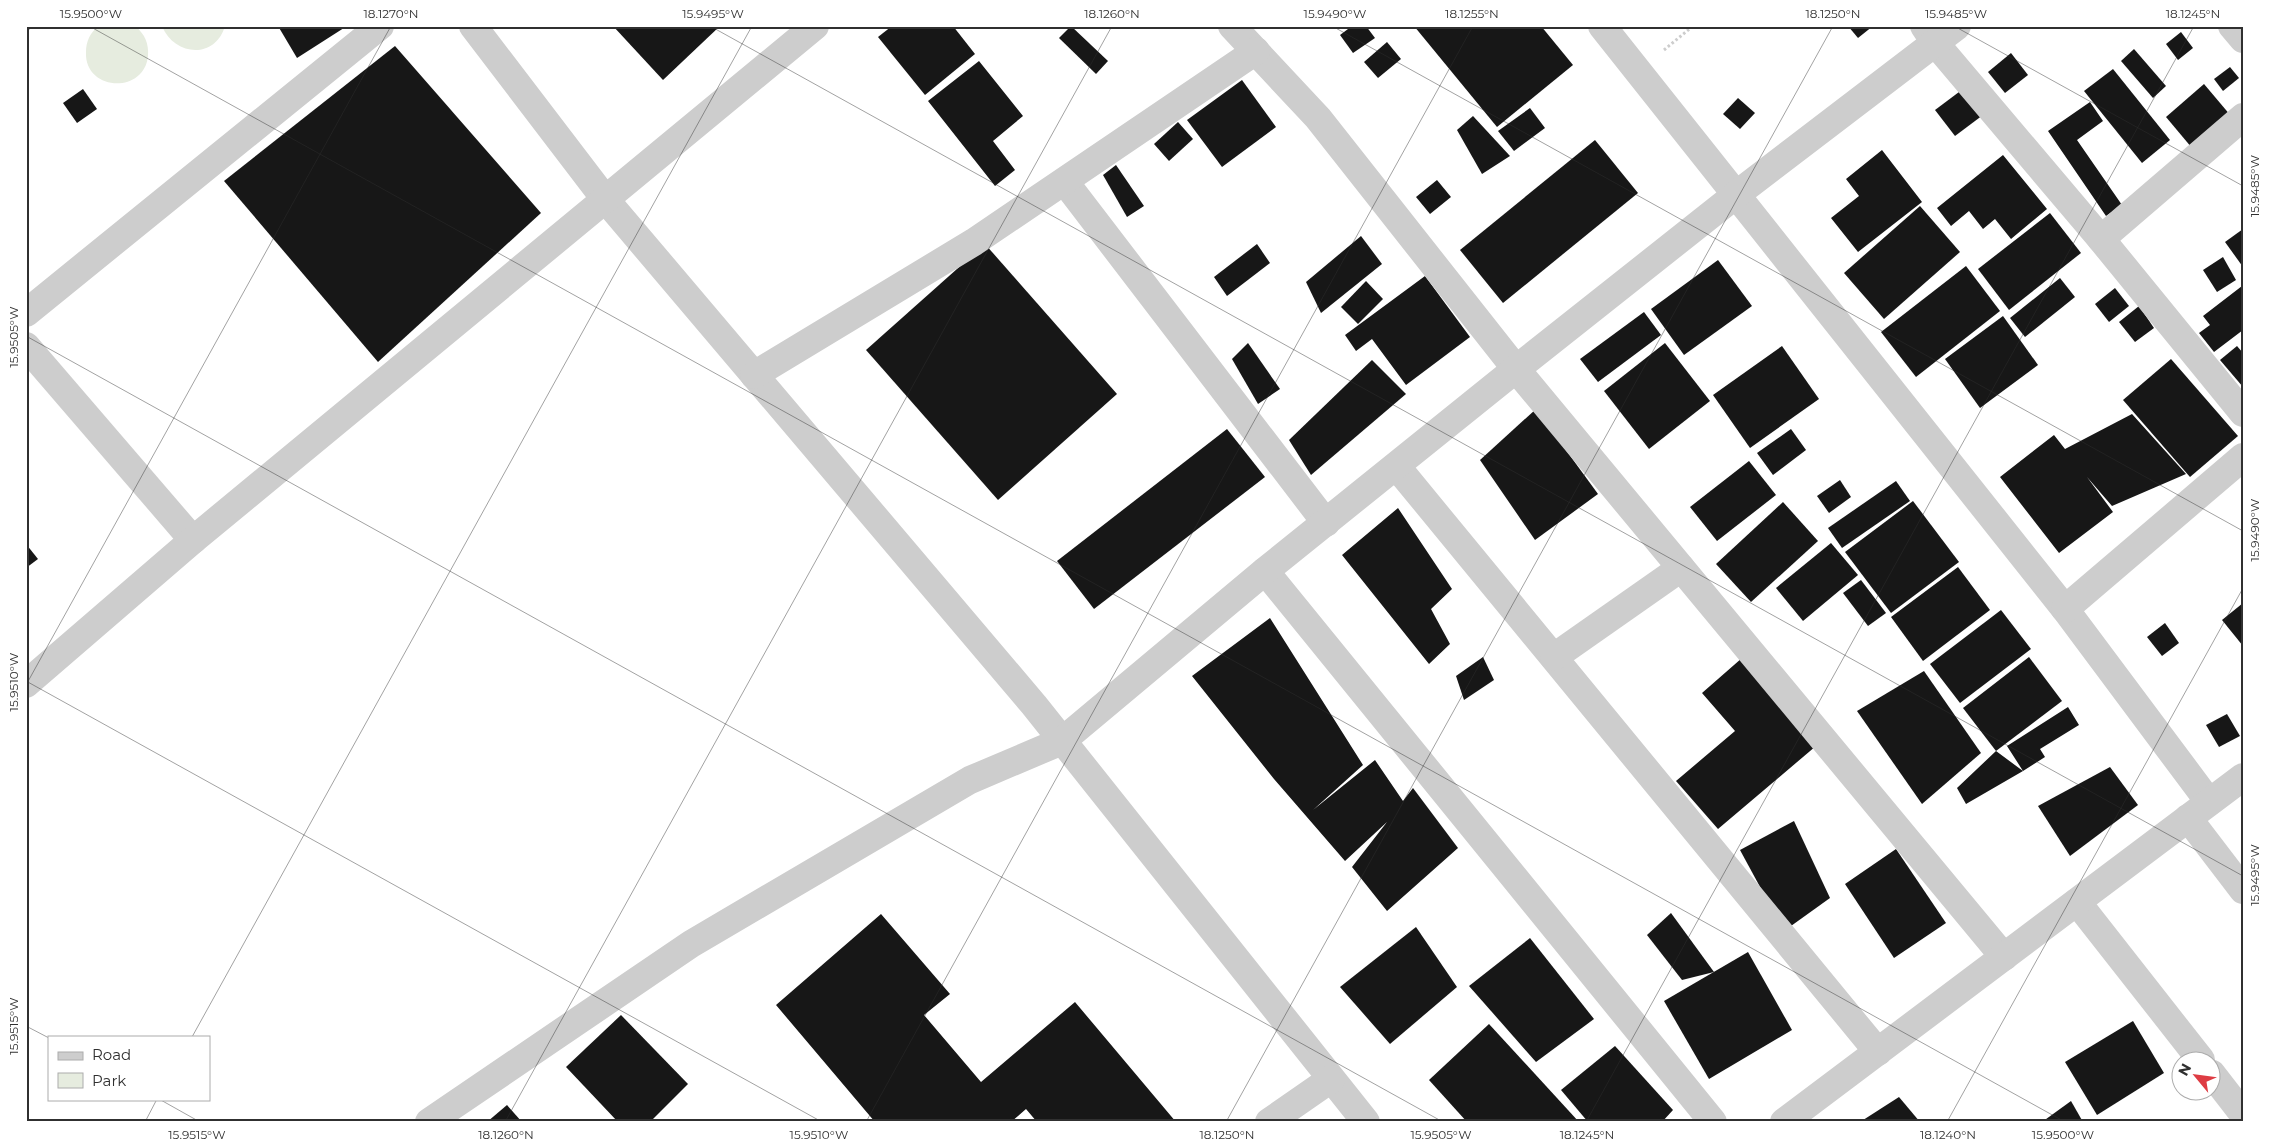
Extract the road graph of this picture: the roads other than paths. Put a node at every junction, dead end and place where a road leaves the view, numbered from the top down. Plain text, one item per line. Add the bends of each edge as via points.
1 (380, 26) edge
2 (473, 26) edge
3 (815, 26) edge
4 (1232, 26) edge
5 (1602, 26) edge
6 (1957, 26) edge
7 (2232, 26) edge
8 (1930, 35) edge
9 (2243, 39) edge
10 (1256, 51) junction
11 (2243, 117) edge
12 (1065, 182) junction
13 (1737, 194) junction
14 (605, 199) junction
15 (2101, 239) junction
16 (26, 313) edge
17 (26, 346) edge
18 (1516, 370) junction
19 (754, 375) junction
20 (2243, 413) edge
21 (2243, 457) edge
22 (1397, 467) junction
23 (1326, 523) junction
24 (193, 540) junction
25 (1681, 568) junction
26 (1265, 571) junction
27 (2065, 609) junction
28 (1554, 657) junction
29 (26, 684) edge
30 (1062, 741) junction
31 (2243, 777) edge
32 (2209, 802) junction
33 (2188, 818) junction
34 (2243, 890) edge
35 (2077, 902) junction
36 (2004, 957) junction
37 (2193, 1050) edge
38 (1878, 1052) junction
39 (1331, 1079) junction
40 (2222, 1087) edge
41 (2243, 1114) edge
42 (430, 1122) edge
43 (1268, 1122) edge
44 (1366, 1122) edge
45 (1713, 1122) edge
46 (1784, 1122) edge

1 - 16 street
2 - 14 street
3 - 14 street
4 - 10 street
5 - 13 street
6 - 8 street
7 - 9 street
8 - 13 street
8 - 15 street
10 - 12 street
10 - 18 street via 1318,118
11 - 15 street
12 - 19 street via 974,242
12 - 23 street
13 - 18 street
13 - 27 street
14 - 19 street
14 - 24 street
15 - 20 street
17 - 24 street
18 - 22 street
18 - 25 street
19 - 30 street
21 - 27 street
22 - 23 street
22 - 28 street
23 - 26 street
24 - 29 street
25 - 28 street
25 - 36 street
26 - 30 street
26 - 45 street
27 - 32 street
28 - 38 street
30 - 39 street
30 - 42 street via 970,780 691,944
31 - 32 street
32 - 33 street
33 - 34 street
33 - 35 street
35 - 36 street
35 - 37 street
36 - 38 street
38 - 46 street
39 - 43 street
39 - 44 street
40 - 41 street

